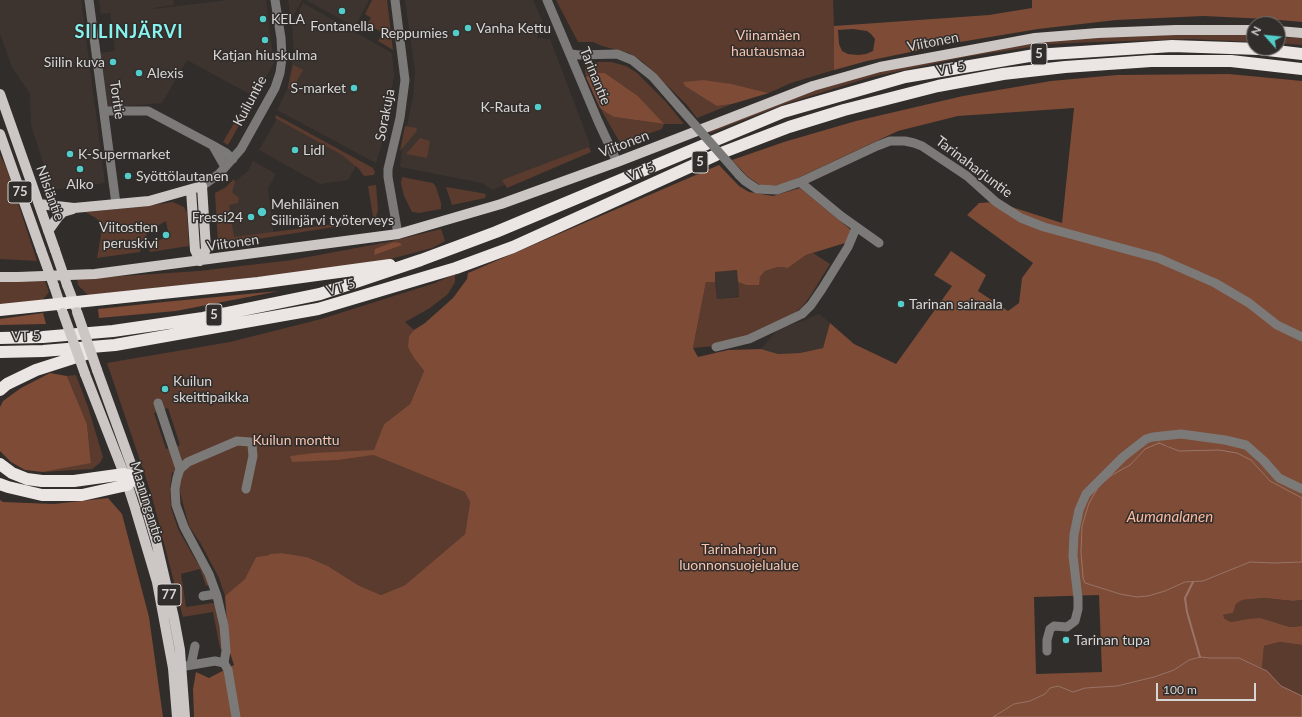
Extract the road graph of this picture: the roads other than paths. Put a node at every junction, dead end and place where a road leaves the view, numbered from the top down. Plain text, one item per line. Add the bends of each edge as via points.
1 (89, 0) edge
2 (275, 0) edge
3 (395, 0) edge
4 (547, 0) edge
5 (1246, 30) edge
6 (1286, 32) edge
7 (1302, 33) edge
8 (571, 54) junction
9 (1302, 54) edge
10 (1302, 69) edge
11 (0, 94) edge
12 (104, 111) junction
13 (0, 134) edge
14 (212, 145) junction
15 (3, 148) edge
16 (233, 159) junction
17 (617, 162) junction
18 (225, 167) junction
19 (800, 182) junction
20 (202, 186) junction
21 (190, 190) junction
22 (38, 204) junction
23 (116, 204) junction
24 (74, 208) junction
25 (856, 228) junction
26 (48, 231) junction
27 (398, 234) junction
28 (879, 243) dead end
29 (421, 260) junction
30 (200, 261) junction
31 (0, 277) edge
32 (75, 307) junction
33 (61, 308) junction
34 (0, 310) edge
35 (1302, 337) edge
36 (0, 338) edge
37 (115, 345) junction
38 (716, 347) dead end
39 (0, 352) edge
40 (0, 390) edge
41 (158, 402) dead end
42 (0, 464) edge
43 (180, 469) junction
44 (129, 479) junction
45 (0, 484) edge
46 (1302, 488) edge
47 (246, 489) dead end
48 (216, 594) junction
49 (203, 596) dead end
50 (195, 646) dead end
51 (1048, 650) dead end
52 (224, 663) junction
53 (182, 666) junction
54 (177, 717) edge
55 (185, 717) edge
56 (236, 717) edge

1 - 12 street, Toritie
2 - 16 street, Kuiluntie via 281,38 280,73 270,96
3 - 27 street, Sorakuja via 405,80 388,177
4 - 8 street, Tarinantie
5 - 17 main road, Viitonen via 1176,30 1035,38 880,67 813,86
6 - 7 main road
8 - 17 street, Tarinantie
8 - 19 street, Tarinaharjuntie, bridge via 616,54 632,60 652,77 739,175 752,186 762,190 777,190
9 - 29 highway, VT 5 / 5 via 1259,49 1164,46 1035,55 905,77 783,112 503,229
10 - 37 highway, VT 5 / 5 via 1231,61 1151,61 1003,74 938,86 789,127 716,155 513,247 414,282 318,309
11 - 22 main road, Nilsiäntie / 75
12 - 14 street via 148,111
12 - 23 street, Toritie
13 - 15 main road, Nilsiäntie / 75
14 - 16 street
14 - 18 street
15 - 33 main road, Nilsiäntie / 75, bridge
16 - 18 street, Kuiluntie
17 - 27 main road, Viitonen via 502,204
18 - 20 street, Kuiluntie
19 - 25 street
19 - 35 street, Tarinaharjuntie via 877,146 890,142 914,143 967,176 996,202 1021,218 1051,229 1158,258 1215,283 1249,303 1277,325
20 - 21 main road, Kuiluntie
20 - 30 main road via 206,250
21 - 23 main road, Kuiluntie via 149,201
21 - 30 main road via 195,250
22 - 24 main road
22 - 26 main road, Nilsiäntie / 75
23 - 24 main road, Kuiluntie
24 - 26 main road via 58,216
25 - 28 street
25 - 38 street via 848,247 822,289 802,314 749,339
26 - 32 main road, Nilsiäntie / 75, bridge
27 - 30 main road, Viitonen
29 - 32 highway
29 - 36 highway, VT 5 / 5 via 320,294 203,318 113,331
30 - 31 main road, Viitonen via 95,274
32 - 33 highway
32 - 44 main road, Maaningantie / 75, bridge via 97,370
33 - 34 highway
33 - 44 main road, Maaningantie / 75, bridge via 85,374
37 - 39 highway, VT 5 / 5
37 - 40 highway via 36,370
41 - 43 street
42 - 44 highway via 12,473 42,481
43 - 47 street via 188,462 237,441 250,442 254,456
43 - 48 street via 174,489 176,505 184,528 209,574
44 - 45 highway via 82,495 42,495
44 - 53 main road, Maaningantie / 77 via 145,504 168,587
46 - 51 street via 1279,478 1264,460 1246,445 1181,434 1146,439 1123,457 1086,494 1079,510 1074,535 1073,556 1078,610 1075,621 1067,627 1054,626 1050,629
48 - 49 street
48 - 52 street via 224,626
50 - 53 street
52 - 53 street via 215,661
52 - 56 street via 228,670
53 - 54 main road, Maaningantie / 77
53 - 55 main road, Maaningantie / 77

